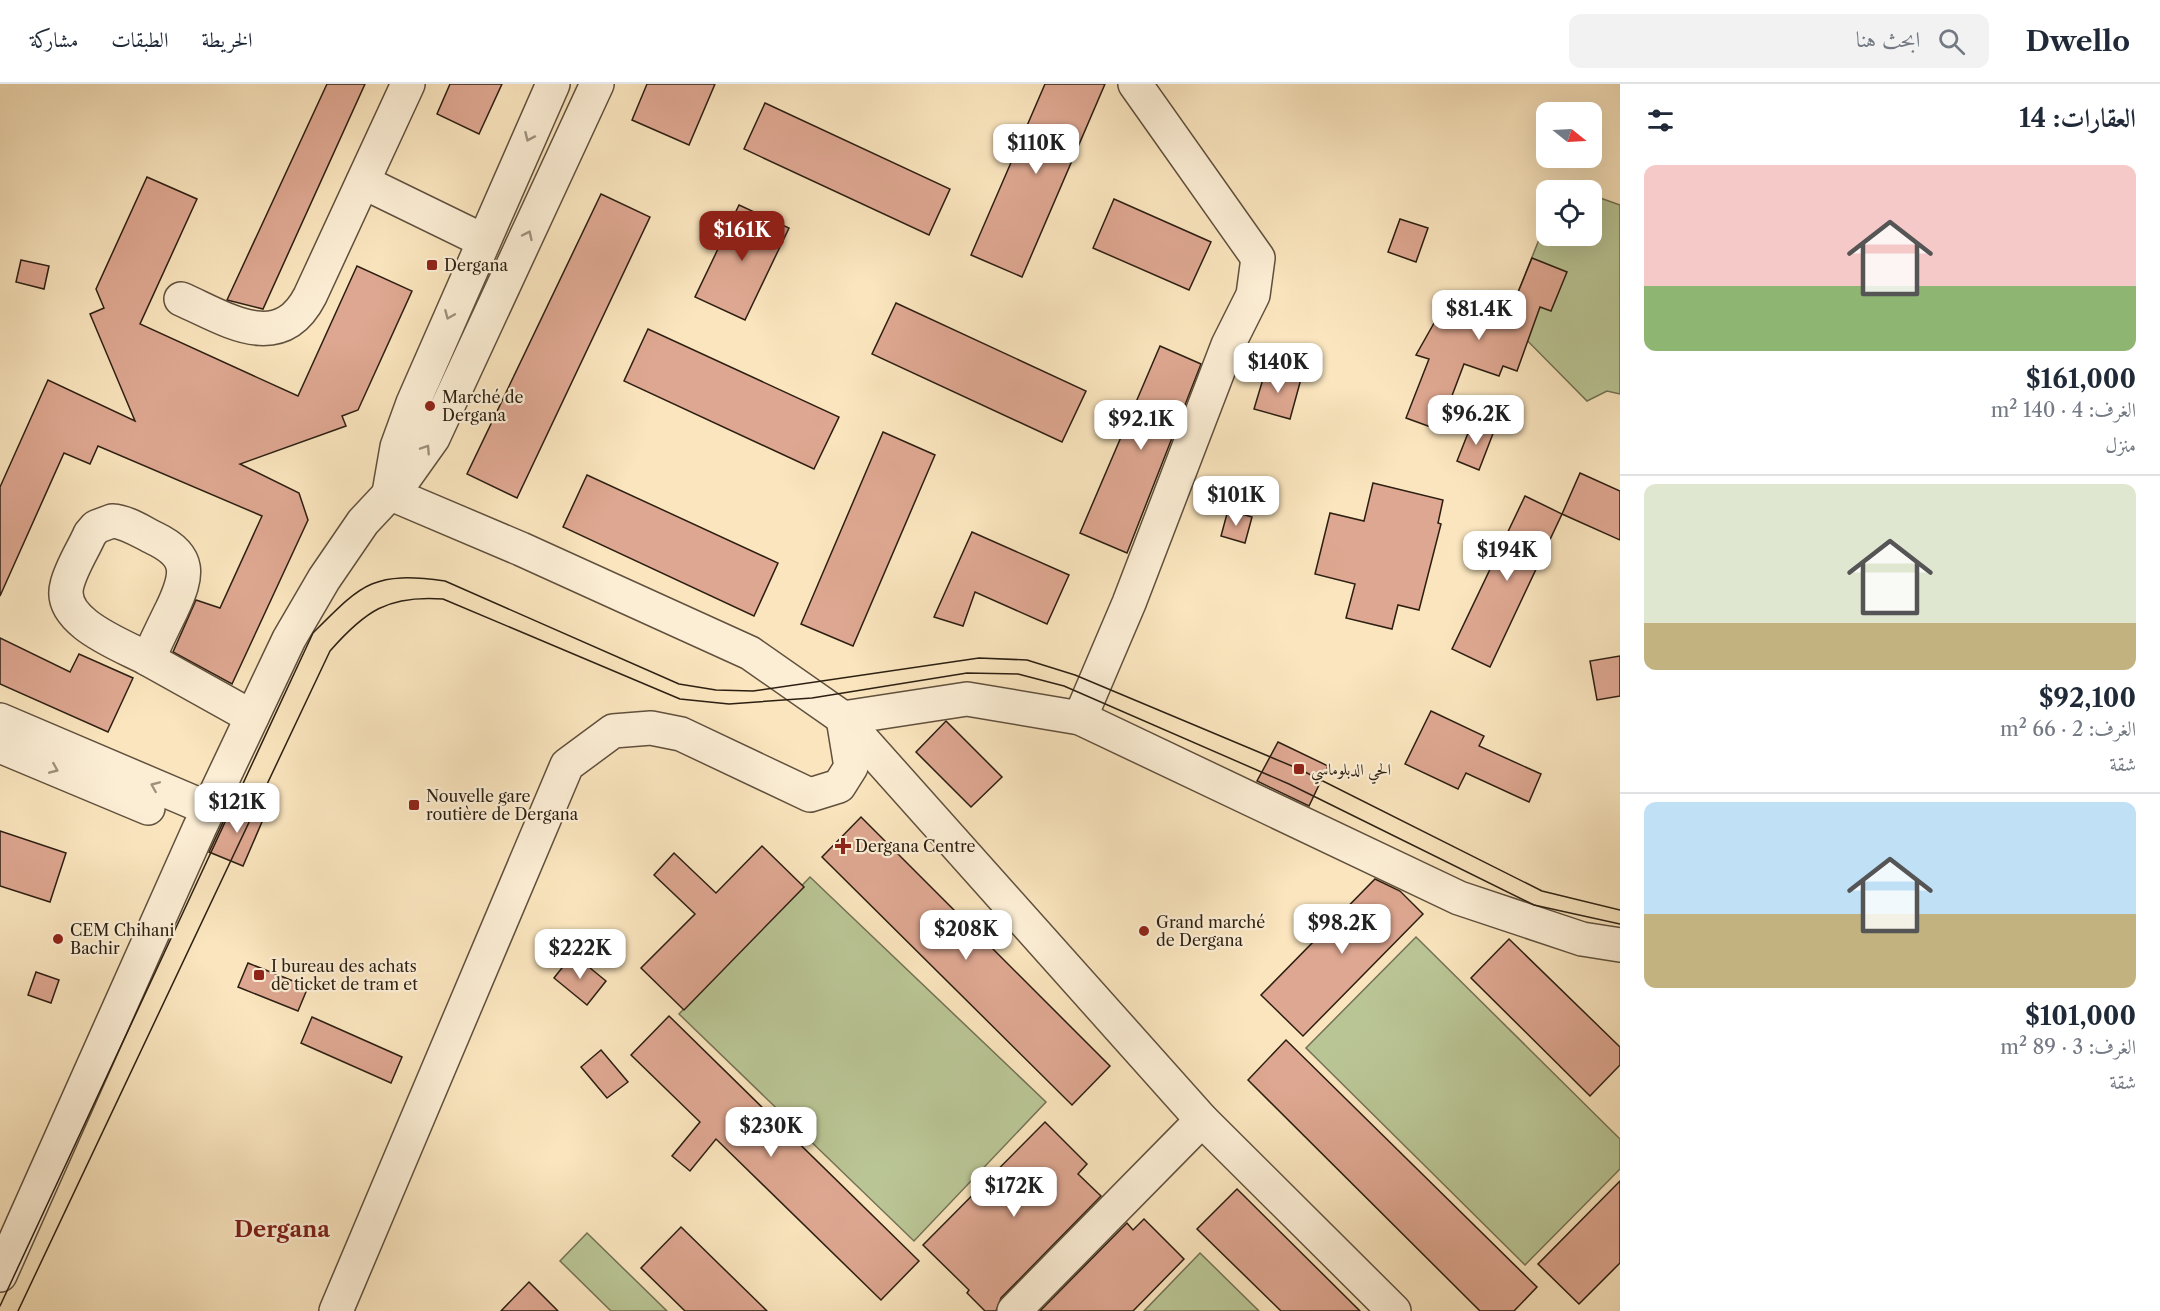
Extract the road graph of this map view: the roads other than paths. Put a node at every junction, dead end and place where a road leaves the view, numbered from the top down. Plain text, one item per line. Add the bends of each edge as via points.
1 (408, 84) edge
2 (553, 84) edge
3 (597, 84) edge
4 (1135, 84) edge
5 (363, 182) junction
6 (482, 240) junction
7 (181, 299) dead end
8 (389, 493) junction
9 (148, 659) dead end
10 (252, 717) junction
11 (843, 718) junction
12 (1080, 718) junction
13 (0, 720) edge
14 (0, 746) edge
15 (204, 819) junction
16 (1620, 945) edge
17 (1202, 1120) junction
18 (0, 1275) edge
19 (336, 1311) edge
20 (1014, 1311) edge
21 (1394, 1311) edge

1 - 5 street
2 -> 6 street
8 -> 3 street via 433,438
4 - 12 street via 1258,258 1253,295 1228,345 1129,603
5 - 6 street
5 - 7 street via 304,307 286,324 261,330 249,328
6 -> 8 street via 404,424
8 - 10 street via 363,522 324,579
8 - 11 street via 750,653
9 - 10 street
10 - 15 street
11 - 12 street via 967,699
11 - 17 street
11 - 19 street via 851,767 839,786 810,795 681,734 651,728 613,731 567,765
12 - 16 street via 1459,898 1582,939
15 -> 13 street
14 -> 15 street
15 - 18 street
17 - 20 street
17 - 21 street

